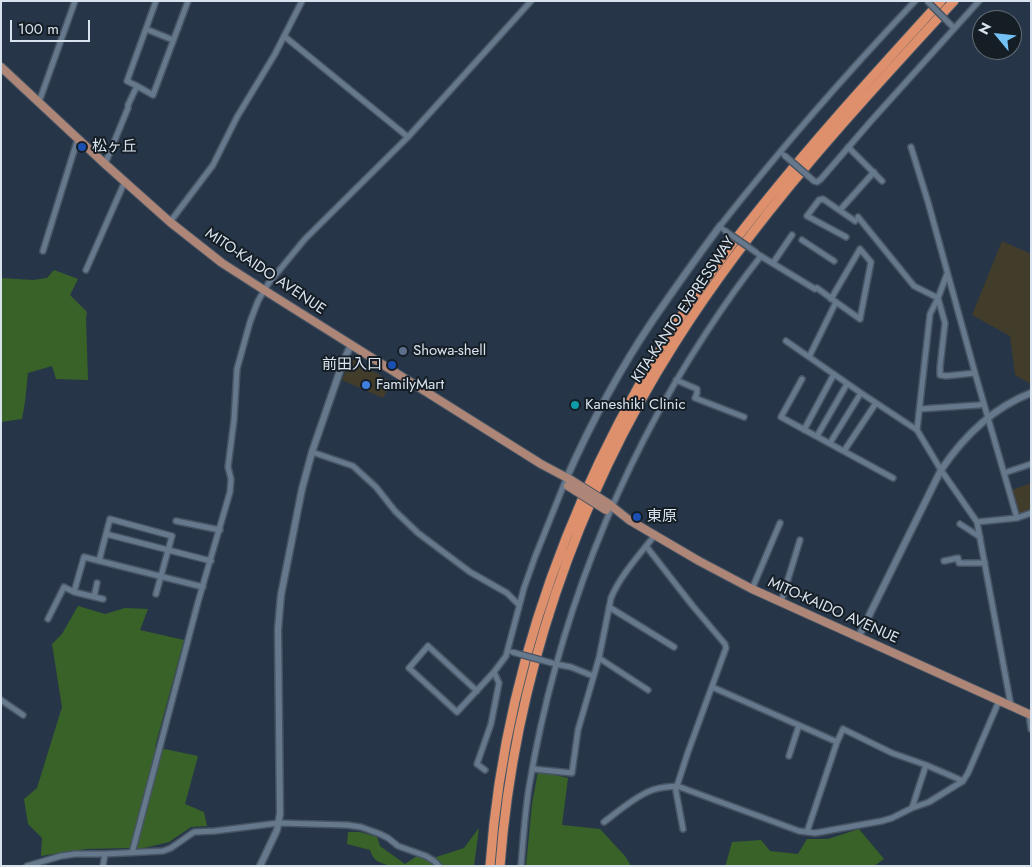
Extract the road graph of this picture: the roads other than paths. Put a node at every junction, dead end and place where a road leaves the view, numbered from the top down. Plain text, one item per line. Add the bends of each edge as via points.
1 (75, 1) edge
2 (156, 1) edge
3 (188, 1) edge
4 (302, 1) edge
5 (531, 1) edge
6 (916, 1) edge
7 (927, 1) edge
8 (941, 1) edge
9 (954, 1) edge
10 (979, 1) edge
11 (953, 27) junction
12 (146, 29) junction
13 (284, 36) junction
14 (173, 40) junction
15 (1, 67) edge
16 (136, 86) junction
17 (39, 102) junction
18 (408, 137) junction
19 (78, 138) junction
20 (848, 147) junction
21 (911, 147) dead end
22 (782, 153) junction
23 (105, 164) junction
24 (874, 172) junction
25 (125, 181) junction
26 (882, 181) dead end
27 (840, 210) junction
28 (170, 222) junction
29 (722, 228) junction
30 (792, 236) dead end
31 (846, 238) dead end
32 (802, 240) dead end
33 (43, 251) dead end
34 (759, 254) junction
35 (834, 261) dead end
36 (773, 263) junction
37 (86, 270) dead end
38 (947, 274) junction
39 (264, 290) junction
40 (938, 298) junction
41 (834, 300) junction
42 (786, 342) dead end
43 (351, 345) junction
44 (809, 357) junction
45 (975, 373) junction
46 (834, 374) junction
47 (802, 379) dead end
48 (676, 380) junction
49 (848, 384) junction
50 (861, 393) junction
51 (1031, 393) edge
52 (876, 403) junction
53 (984, 404) junction
54 (920, 409) junction
55 (744, 417) dead end
56 (987, 418) junction
57 (804, 430) junction
58 (917, 430) junction
59 (817, 436) junction
60 (830, 443) junction
61 (844, 451) junction
62 (312, 452) junction
63 (1031, 464) edge
64 (941, 470) junction
65 (1004, 473) junction
66 (893, 478) dead end
67 (567, 481) junction
68 (610, 508) junction
69 (1031, 513) edge
70 (1017, 518) junction
71 (176, 521) dead end
72 (977, 522) junction
73 (780, 523) dead end
74 (960, 524) dead end
75 (220, 530) junction
76 (106, 534) junction
77 (655, 535) junction
78 (980, 537) junction
79 (800, 540) dead end
80 (646, 546) junction
81 (168, 550) junction
82 (99, 561) junction
83 (210, 561) junction
84 (944, 561) dead end
85 (985, 563) junction
86 (161, 577) junction
87 (97, 583) dead end
88 (203, 587) junction
89 (752, 589) junction
90 (74, 592) junction
91 (156, 594) dead end
92 (94, 597) junction
93 (103, 599) dead end
94 (781, 602) junction
95 (519, 604) junction
96 (609, 607) junction
97 (48, 619) dead end
98 (858, 638) junction
99 (674, 647) dead end
100 (510, 652) junction
101 (599, 658) junction
102 (554, 663) junction
103 (494, 672) junction
104 (593, 676) junction
105 (712, 687) junction
106 (648, 690) dead end
107 (477, 691) junction
108 (1, 700) edge
109 (999, 701) junction
110 (1011, 706) junction
111 (23, 715) dead end
112 (1030, 715) edge
113 (799, 725) junction
114 (1031, 729) edge
115 (837, 742) junction
116 (789, 756) dead end
117 (926, 765) junction
118 (533, 769) junction
119 (485, 770) dead end
120 (963, 781) junction
121 (676, 786) junction
122 (912, 808) junction
123 (604, 822) dead end
124 (279, 823) junction
125 (683, 829) dead end
126 (807, 832) junction
127 (132, 853) junction
128 (105, 854) junction
129 (27, 866) edge
130 (103, 866) edge
131 (260, 866) edge
132 (439, 866) edge
133 (490, 866) edge
134 (500, 866) edge
135 (521, 866) edge

1 - 17 street
2 - 12 street
3 - 14 street
4 - 13 street
5 - 18 street
6 - 22 street via 852,69
7 - 11 street, bridge
8 - 133 highway, KITA-KANTO EXPRESSWAY via 770,195 668,336 622,414 574,516 536,624 505,750
9 - 134 highway, KITA-KANTO EXPRESSWAY via 863,100 777,201 694,314 631,420 583,521 532,671 514,751
10 - 11 street
11 - 20 street
12 - 14 street
12 - 16 street via 127,81
13 - 18 street
13 - 28 street via 237,116 213,165
14 - 16 street via 153,95
15 - 17 main road, MITO-KAIDO AVENUE
16 - 23 street
17 - 19 main road, MITO-KAIDO AVENUE
18 - 39 street via 305,239
19 - 23 main road, MITO-KAIDO AVENUE
19 - 33 street
20 - 22 street, bridge via 817,182
20 - 24 street
21 - 38 street
22 - 29 street
23 - 25 main road, MITO-KAIDO AVENUE
24 - 26 street
24 - 27 street
25 - 28 main road, MITO-KAIDO AVENUE
25 - 37 street
27 - 31 street via 824,199 819,200 806,216
27 - 40 street via 856,219 914,286
28 - 39 main road, MITO-KAIDO AVENUE via 222,263
29 - 34 street, bridge
29 - 67 street via 670,294 631,356 598,414
30 - 36 street
32 - 35 street
34 - 36 street
34 - 48 street
36 - 41 street
38 - 40 street
38 - 45 street
39 - 43 main road, MITO-KAIDO AVENUE
39 - 75 street via 239,357 228,467 230,492
40 - 45 street via 945,322 940,374
40 - 54 street via 930,314
41 - 41 street via 860,249 871,262 860,318
41 - 44 street
42 - 44 street
43 - 62 street
43 - 67 main road, MITO-KAIDO AVENUE
44 - 46 street
45 - 53 street
46 - 49 street
46 - 57 street
47 - 57 street via 781,417
48 - 55 street via 697,389 696,398
48 - 68 street
49 - 50 street
49 - 59 street
50 - 52 street
50 - 60 street
51 - 56 street
52 - 58 street
52 - 61 street
53 - 54 street
53 - 56 street
54 - 58 street
56 - 64 street via 959,445
56 - 65 street
57 - 59 street
58 - 64 street
59 - 60 street
60 - 61 street
61 - 66 street
62 - 95 street via 353,466 418,533
62 - 124 street via 278,612
63 - 65 street
64 - 72 street
64 - 98 street
65 - 70 street
67 - 68 main road, MITO-KAIDO AVENUE, bridge
67 - 95 street
68 - 77 main road, MITO-KAIDO AVENUE
68 - 102 street
69 - 70 street
70 - 72 street
71 - 75 street
72 - 78 street
73 - 89 street
74 - 78 street
75 - 83 street
76 - 81 street
76 - 81 street via 110,519 172,536
76 - 82 street
77 - 80 street
77 - 89 main road, MITO-KAIDO AVENUE via 698,562
78 - 85 street
79 - 94 street
80 - 96 street via 614,590
80 - 105 street via 725,644
81 - 83 street
81 - 86 street
82 - 86 street
82 - 90 street via 84,556
83 - 88 street
84 - 85 street via 958,558 959,563
85 - 110 street
86 - 88 street
86 - 91 street
87 - 92 street
88 - 127 street
89 - 94 main road, MITO-KAIDO AVENUE
90 - 92 street
90 - 97 street via 64,587
92 - 93 street
94 - 98 main road, MITO-KAIDO AVENUE
95 - 100 street
96 - 99 street
96 - 101 street
98 - 109 main road, MITO-KAIDO AVENUE
100 - 102 street, bridge
100 - 103 street
101 - 104 street
101 - 106 street
102 - 104 street
102 - 118 street
103 - 107 street
103 - 119 street via 499,682 491,724 477,764
104 - 118 street via 578,730 572,773
105 - 113 street
105 - 121 street
107 - 107 street via 428,646 409,668 457,712
108 - 111 street
109 - 110 main road, MITO-KAIDO AVENUE
109 - 120 street
110 - 112 main road, MITO-KAIDO AVENUE
112 - 114 street
113 - 115 street
113 - 116 street
115 - 117 street via 843,729 892,753
115 - 126 street
117 - 120 street
117 - 122 street
118 - 135 street
120 - 122 street via 929,802
121 - 123 street via 648,791
121 - 125 street
121 - 126 street
122 - 126 street via 882,821
124 - 127 street via 194,832 163,851
124 - 131 street
124 - 132 street via 361,827 426,856
127 - 128 street
128 - 129 street via 61,856
128 - 130 street

